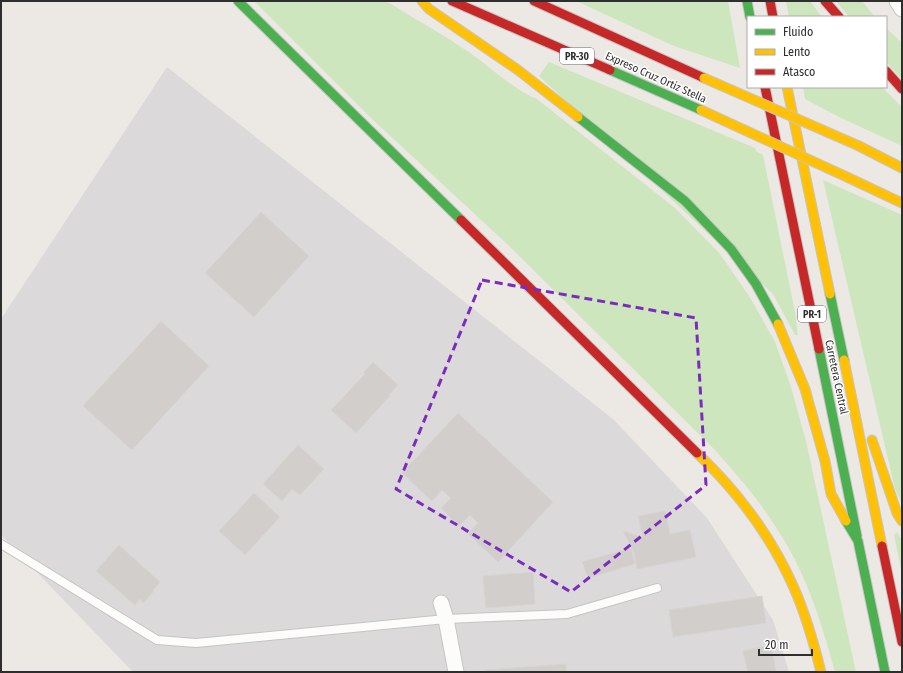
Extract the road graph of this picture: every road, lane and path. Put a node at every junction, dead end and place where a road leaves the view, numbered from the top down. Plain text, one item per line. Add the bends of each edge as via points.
1 (238, 1) edge
2 (422, 1) edge
3 (452, 1) edge
4 (534, 1) edge
5 (747, 1) edge
6 (770, 1) edge
7 (826, 1) edge
8 (750, 16) edge
9 (773, 16) edge
10 (838, 16) edge
11 (887, 72) edge
12 (765, 88) edge
13 (787, 88) edge
14 (902, 89) edge
15 (902, 168) edge
16 (902, 202) edge
17 (844, 360) junction
18 (902, 521) edge
19 (858, 541) junction
20 (1, 544) edge
21 (657, 588) dead end
22 (441, 603) dead end
23 (446, 619) junction
24 (902, 642) edge
25 (456, 672) edge
26 (821, 672) edge
27 (885, 672) edge

1 - 26 main road via 721,476 783,564 804,612
2 - 19 main road via 429,9 518,70 685,201 731,249 756,284 789,347 805,389 825,461 831,494
3 - 16 main road, Expreso Cruz Ortiz Stella / PR-30, bridge via 701,110
4 - 15 main road, Expreso Cruz Ortiz Stella, bridge via 859,146
5 - 8 main road
6 - 9 main road
7 - 10 main road
11 - 14 main road
12 - 19 main road, Carretera Central / PR-1
13 - 17 main road, Carretera Central / PR-1
17 - 18 main road
17 - 24 main road, Carretera Central / PR-1
19 - 27 main road, Carretera Central / PR-1
20 - 23 lane via 157,640 196,643
21 - 23 lane via 567,614
22 - 23 street
23 - 25 street

